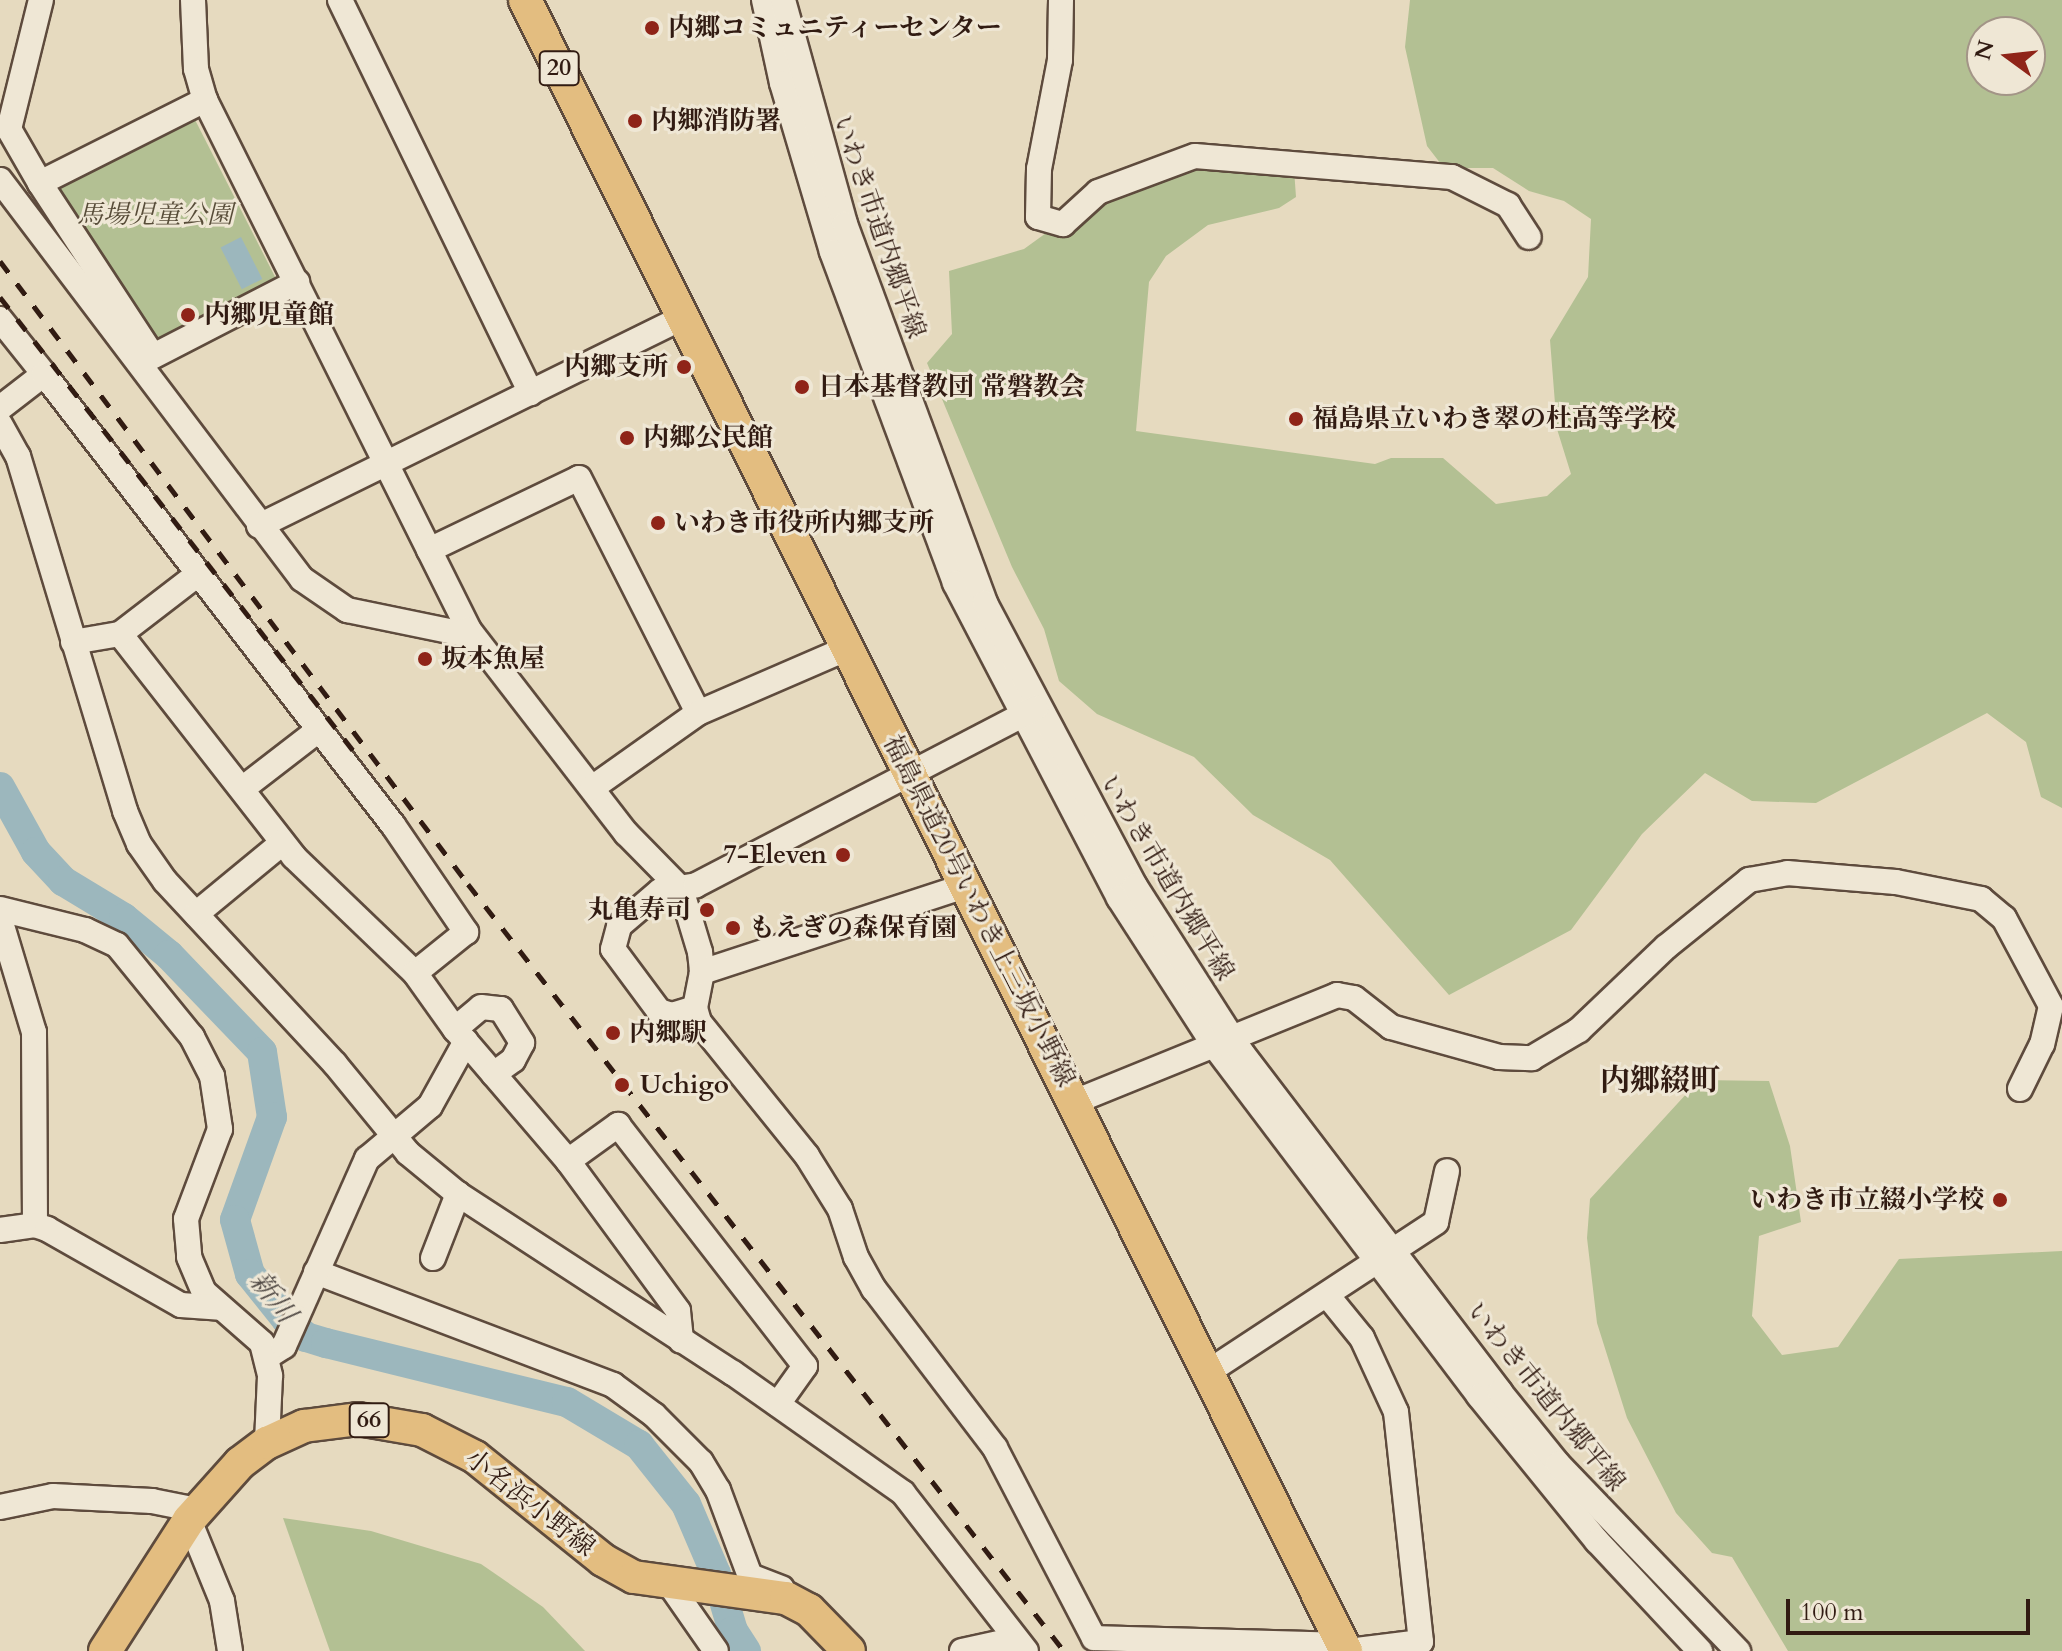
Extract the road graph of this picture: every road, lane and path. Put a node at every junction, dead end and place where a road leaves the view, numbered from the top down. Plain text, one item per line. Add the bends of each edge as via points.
1 (41, 0) edge
2 (193, 0) edge
3 (340, 0) edge
4 (525, 0) edge
5 (764, 0) edge
6 (783, 0) edge
7 (1061, 0) edge
8 (205, 100) junction
9 (0, 180) edge
10 (40, 183) junction
11 (1529, 237) dead end
12 (297, 282) junction
13 (681, 318) junction
14 (0, 319) edge
15 (146, 359) junction
16 (44, 374) junction
17 (531, 393) junction
18 (0, 408) edge
19 (0, 424) edge
20 (386, 463) junction
21 (259, 526) junction
22 (429, 550) junction
23 (198, 574) junction
24 (469, 630) junction
25 (120, 634) junction
26 (73, 642) junction
27 (846, 649) junction
28 (1030, 712) junction
29 (698, 713) junction
30 (317, 731) junction
31 (912, 773) junction
32 (592, 788) junction
33 (242, 789) junction
34 (282, 843) junction
35 (965, 886) junction
36 (681, 889) junction
37 (0, 909) edge
38 (196, 914) junction
39 (0, 919) edge
40 (702, 972) junction
41 (415, 973) junction
42 (695, 1008) junction
43 (460, 1035) junction
44 (1224, 1044) junction
45 (494, 1074) junction
46 (2020, 1089) dead end
47 (1074, 1102) junction
48 (393, 1136) junction
49 (568, 1161) junction
50 (1447, 1171) dead end
51 (458, 1194) junction
52 (35, 1225) junction
53 (0, 1230) edge
54 (1384, 1255) junction
55 (433, 1258) dead end
56 (315, 1275) junction
57 (1327, 1295) junction
58 (220, 1308) junction
59 (681, 1341) junction
60 (267, 1357) junction
61 (1208, 1372) junction
62 (778, 1404) junction
63 (267, 1443) junction
64 (0, 1507) edge
65 (193, 1515) junction
66 (681, 1587) junction
67 (1641, 1589) junction
68 (801, 1605) junction
69 (1021, 1645) edge
70 (1346, 1649) edge
71 (105, 1651) edge
72 (230, 1651) edge
73 (716, 1651) edge
74 (849, 1651) edge
75 (962, 1651) edge
76 (1700, 1651) edge
77 (1711, 1651) edge
78 (1738, 1651) edge

1 - 10 street via 9,129
2 - 8 street via 196,69
3 - 17 street
4 - 13 main road, 福島県道20号いわき上三坂小野線 / 20
5 - 28 street, いわき市道内郷平線 via 782,83 832,252 955,583
6 - 28 street, いわき市道内郷平線 via 845,224
7 - 11 street via 1060,60 1039,169 1038,217 1063,224 1098,192 1195,156 1452,177 1508,205
8 - 10 street
8 - 12 street
9 - 15 street
10 - 15 street
12 - 15 street
12 - 20 street
13 - 17 street
13 - 27 main road, 福島県道20号いわき上三坂小野線 / 20
14 - 16 street
15 - 21 street
16 - 18 street
16 - 23 street
17 - 20 street
19 - 26 street via 18,456
20 - 21 street
20 - 22 street
21 - 24 street via 302,579 347,610 459,633
22 - 24 street
22 - 29 street via 579,478
23 - 25 street
23 - 30 street
24 - 32 street
25 - 26 street
25 - 33 street
26 - 38 street via 139,844
27 - 29 street
27 - 31 main road, 福島県道20号いわき上三坂小野線 / 20
28 - 31 street
28 - 44 street, いわき市道内郷平線
29 - 32 street
30 - 33 street
30 - 41 street via 393,825 466,932
31 - 35 main road, 福島県道20号いわき上三坂小野線 / 20
31 - 36 street
32 - 36 street
33 - 34 street
34 - 38 street
34 - 41 street
35 - 40 street
35 - 47 main road, 福島県道20号いわき上三坂小野線 / 20
36 - 40 street
36 - 42 street via 660,891 619,926 613,949 659,1011 672,1015
37 - 58 street via 85,930 117,945 192,1037 212,1076 220,1129 186,1219 189,1257 195,1277
38 - 48 street via 335,1064
39 - 52 street via 34,1032
40 - 42 street
41 - 43 street
42 - 70 street via 706,1032 807,1156 840,1209 856,1257 874,1289 995,1448 1094,1638
43 - 45 street
43 - 45 street via 481,1007 501,1009 522,1043 513,1060
43 - 48 street via 430,1106
44 - 46 street via 1337,995 1354,998 1391,1027 1499,1057 1532,1058 1579,1030 1666,947 1749,880 1787,873 1896,882 1981,899 2004,918 2051,1006 2042,1044
44 - 47 street
44 - 54 street, いわき市道内郷平線
45 - 49 street
47 - 61 main road, 福島県道20号いわき上三坂小野線 / 20
48 - 51 street
48 - 56 street via 367,1159
49 - 59 street via 678,1311
49 - 62 street via 618,1125 805,1366
50 - 54 street via 1436,1222
51 - 55 street
51 - 59 street
52 - 53 street
52 - 58 street via 181,1305
54 - 57 street
54 - 67 street, いわき市道内郷平線 via 1479,1396
54 - 78 street, いわき市道内郷平線 via 1558,1464
56 - 60 street via 284,1346
56 - 68 street via 613,1385 654,1415 701,1462 718,1490 750,1576 784,1589
57 - 61 street
57 - 70 street via 1362,1338 1396,1412 1421,1642
58 - 60 street via 252,1331
59 - 62 street
60 - 63 street
61 - 70 main road, 福島県道20号いわき上三坂小野線 / 20
62 - 69 street via 903,1493
63 - 65 main road, 小名浜小野線 / 66
63 - 66 main road, 小名浜小野線 / 66 via 325,1421 358,1419 422,1430 475,1457 603,1560 634,1577
64 - 65 street via 53,1496 152,1501
65 - 71 main road, 小名浜小野線 / 66
65 - 72 street via 222,1601
66 - 68 main road, 小名浜小野線 / 66 via 750,1593
66 - 73 street
67 - 76 street, いわき市道内郷平線
67 - 77 street
68 - 74 main road
69 - 75 street

